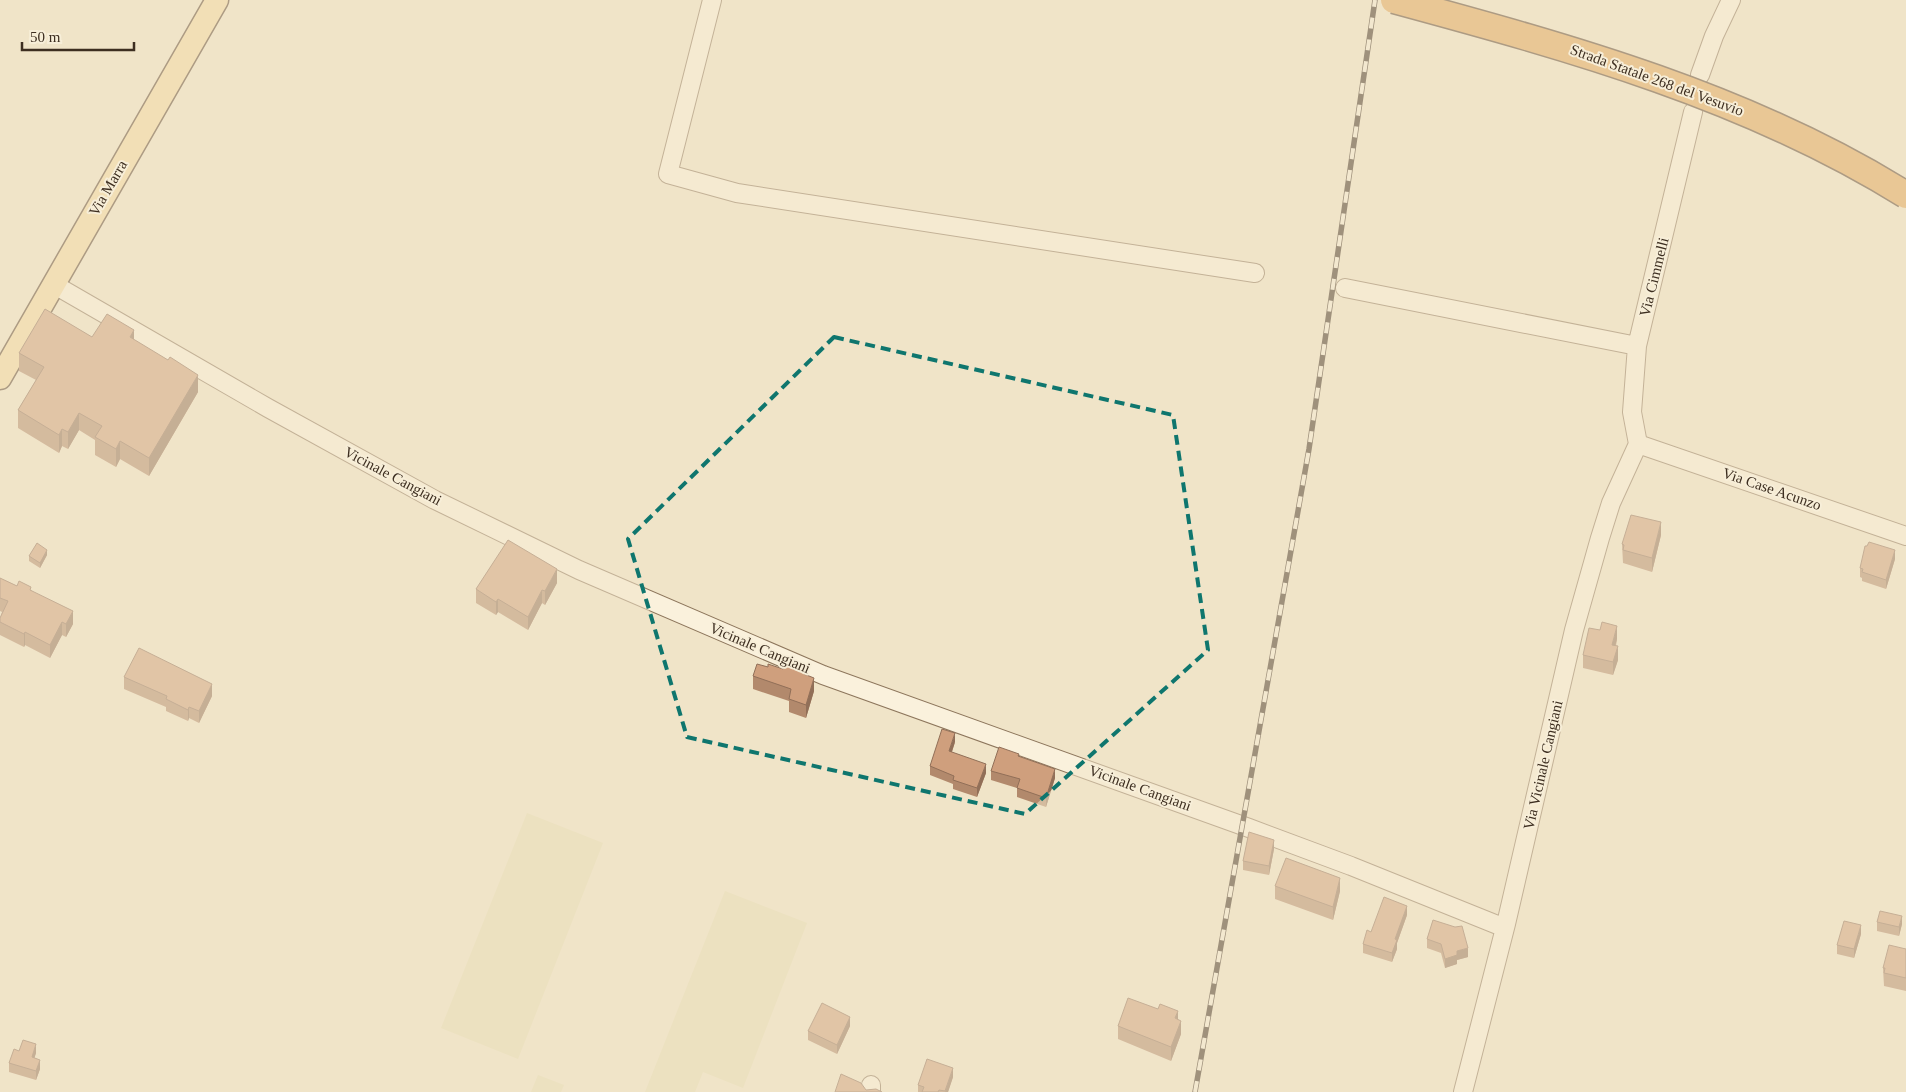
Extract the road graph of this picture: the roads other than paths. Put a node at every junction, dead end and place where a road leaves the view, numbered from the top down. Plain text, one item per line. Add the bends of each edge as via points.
1 (217, 0) edge
2 (712, 0) edge
3 (1394, 0) edge
4 (1731, 0) edge
5 (1700, 75) dead end
6 (1693, 112) dead end
7 (1906, 195) edge
8 (1255, 273) dead end
9 (52, 284) junction
10 (1345, 288) dead end
11 (1637, 346) junction
12 (0, 378) edge
13 (1638, 444) junction
14 (1906, 536) edge
15 (1505, 928) junction
16 (1463, 1092) edge

1 - 9 main road, Via Marra
2 - 8 street via 668,174 738,193
3 - 7 highway, Strada Statale 268 del Vesuvio, bridge via 1566,48 1676,84 1785,129
4 - 5 street
6 - 11 street, Via Cimmelli
9 - 12 main road, Via Marra
9 - 15 street, Vicinale Cangiani via 435,500 587,574 823,675 1250,828
10 - 11 street
11 - 13 street, Via Cimmelli via 1632,412
13 - 14 street, Via Case Acunzo
13 - 15 street, Via Vicinale Cangiani via 1612,503 1576,621
15 - 16 street, Via Vicinale Cangiani

